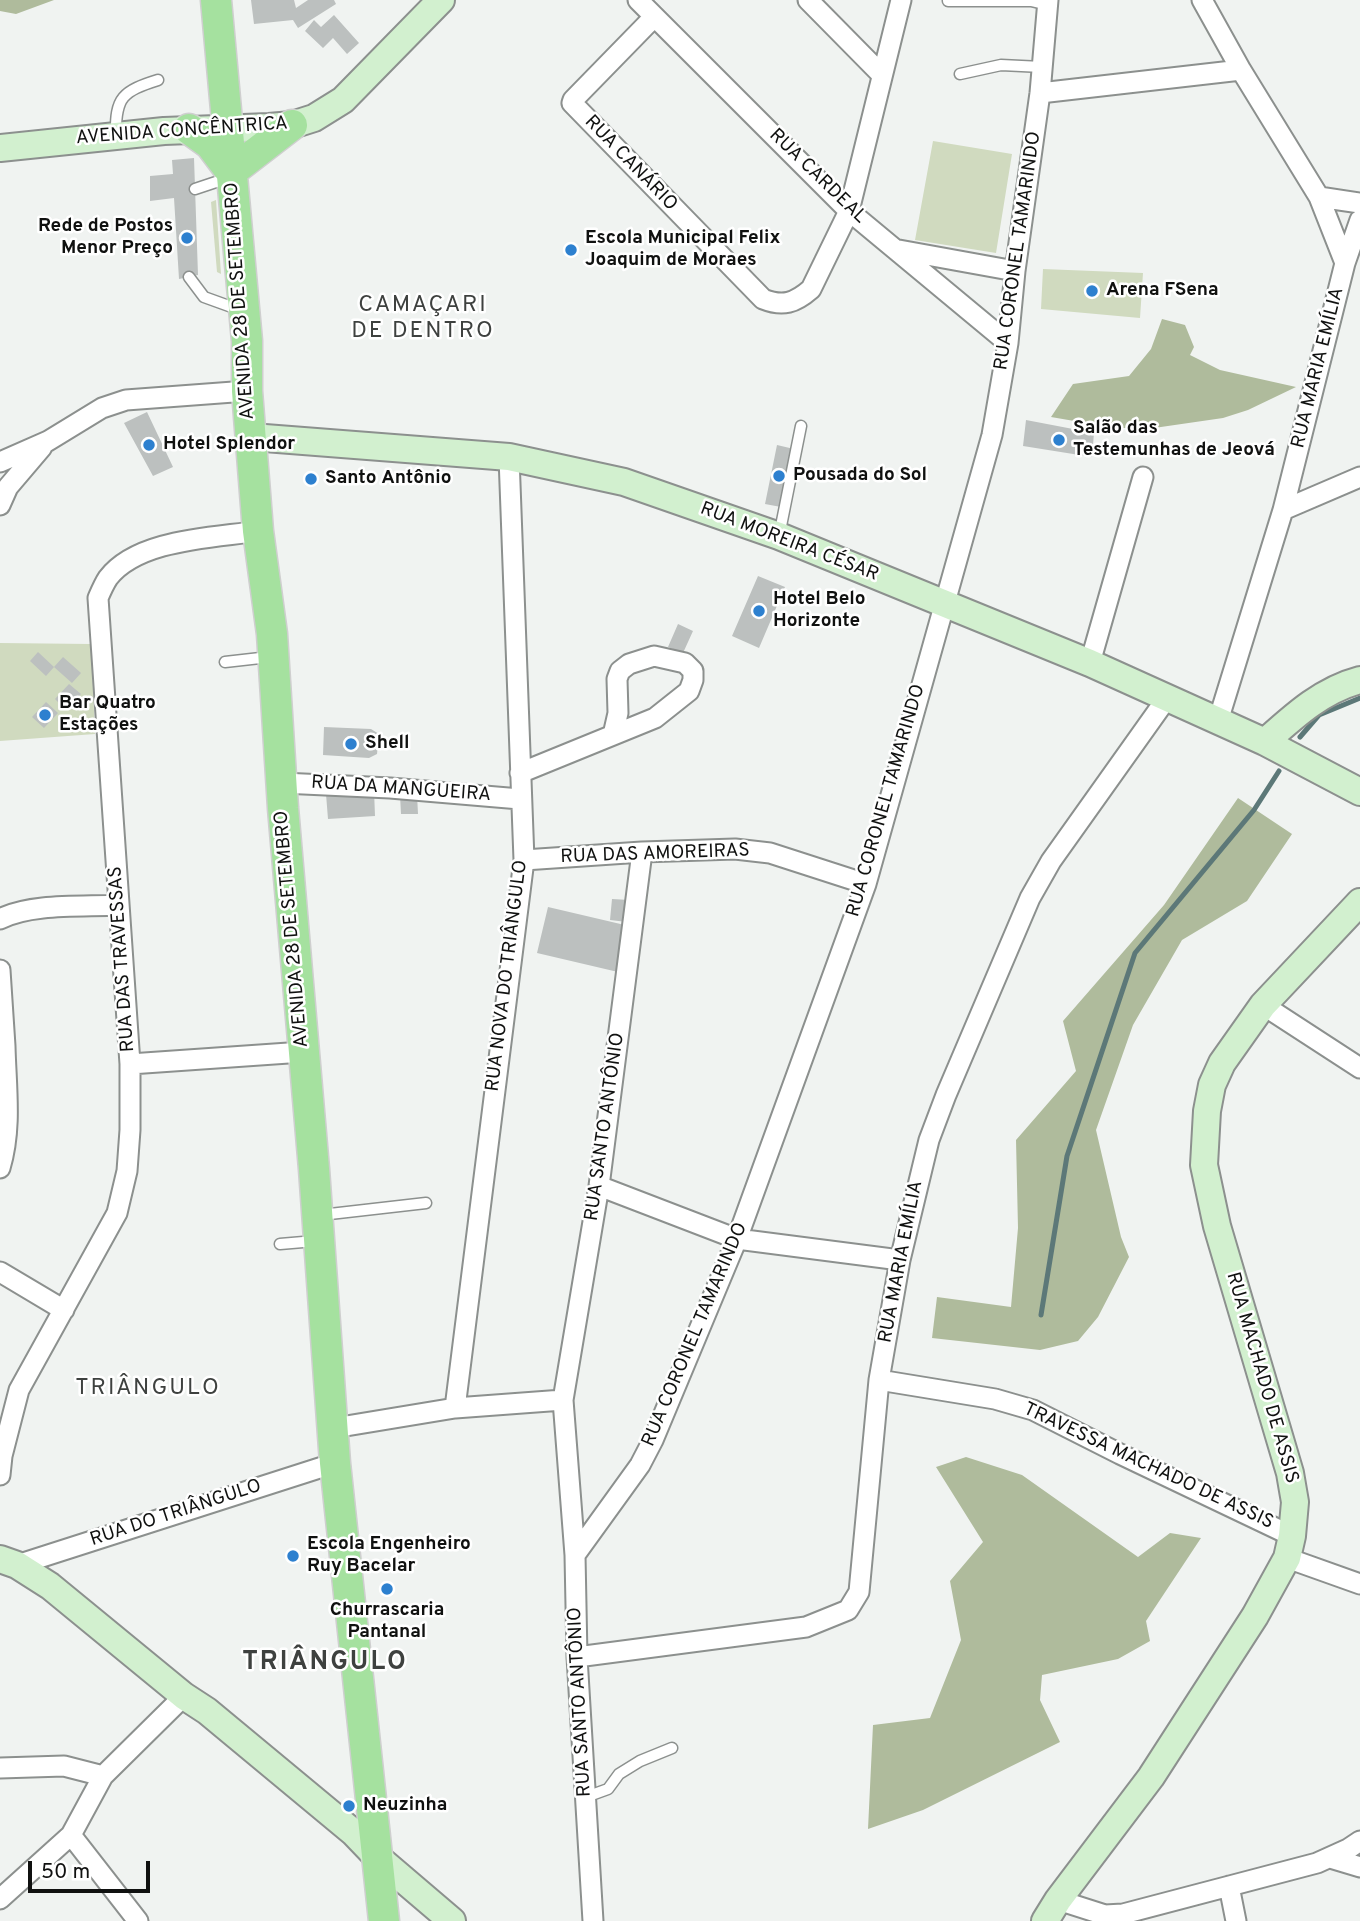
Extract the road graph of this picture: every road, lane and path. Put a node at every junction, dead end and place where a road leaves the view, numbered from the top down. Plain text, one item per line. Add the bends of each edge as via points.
1 (216, 0) edge
2 (441, 0) edge
3 (638, 0) edge
4 (807, 0) edge
5 (901, 0) edge
6 (1202, 0) edge
7 (948, 1) edge
8 (1048, 2) edge
9 (654, 17) junction
10 (1042, 66) junction
11 (1241, 70) junction
12 (960, 74) dead end
13 (882, 75) junction
14 (158, 80) dead end
15 (1040, 93) junction
16 (292, 125) junction
17 (227, 128) junction
18 (189, 129) junction
19 (116, 135) junction
20 (0, 148) edge
21 (231, 174) junction
22 (195, 188) dead end
23 (1319, 197) junction
24 (1360, 203) edge
25 (849, 211) junction
26 (1360, 219) edge
27 (896, 249) junction
28 (1345, 263) junction
29 (1015, 271) junction
30 (189, 277) dead end
31 (244, 312) junction
32 (1008, 342) junction
33 (247, 391) junction
34 (801, 426) dead end
35 (251, 437) junction
36 (48, 441) junction
37 (509, 457) junction
38 (0, 462) edge
39 (1143, 477) dead end
40 (1360, 477) edge
41 (0, 505) edge
42 (1283, 510) junction
43 (258, 531) junction
44 (779, 536) junction
45 (943, 604) junction
46 (273, 657) junction
47 (225, 662) dead end
48 (1090, 663) junction
49 (1360, 680) edge
50 (1167, 698) junction
51 (1218, 721) junction
52 (612, 735) junction
53 (1265, 742) junction
54 (520, 773) junction
55 (282, 783) junction
56 (1360, 792) edge
57 (520, 799) junction
58 (642, 852) junction
59 (524, 860) junction
60 (866, 884) junction
61 (1360, 902) edge
62 (119, 905) junction
63 (0, 919) edge
64 (0, 970) edge
65 (1263, 1005) junction
66 (3, 1043) edge
67 (303, 1052) junction
68 (130, 1064) junction
69 (1360, 1068) edge
70 (0, 1168) edge
71 (599, 1186) junction
72 (426, 1203) dead end
73 (318, 1228) junction
74 (737, 1238) junction
75 (280, 1244) dead end
76 (900, 1260) junction
77 (0, 1272) edge
78 (64, 1310) junction
79 (879, 1380) junction
80 (563, 1400) junction
81 (455, 1408) junction
82 (334, 1428) junction
83 (335, 1463) junction
84 (0, 1475) edge
85 (1290, 1547) junction
86 (575, 1555) junction
87 (8, 1562) edge
88 (1360, 1584) edge
89 (577, 1657) junction
90 (184, 1696) junction
91 (672, 1748) dead end
92 (0, 1768) edge
93 (103, 1776) junction
94 (586, 1797) junction
95 (71, 1835) junction
96 (1360, 1841) edge
97 (377, 1857) junction
98 (1329, 1858) junction
99 (1360, 1867) edge
100 (1229, 1886) junction
101 (0, 1899) edge
102 (1052, 1911) edge
103 (138, 1921) edge
104 (384, 1921) edge
105 (452, 1921) edge
106 (593, 1921) edge
107 (1236, 1921) edge

1 - 17 main road, AVENIDA 28 DE SETEMBRO
2 - 16 street, AVENIDA CONCÊNTRICA via 343,100
3 - 9 street, RUA CARDEAL
4 - 13 street
5 - 13 street
6 - 11 street, RUA MARIA EMÍLIA
7 - 8 lane
8 - 10 street, RUA CORONEL TAMARINDO
9 - 25 street, RUA CARDEAL
9 - 25 street, RUA CANÁRIO via 572,103 763,299 789,304 811,289
10 - 12 lane via 1001,65
10 - 15 street, RUA CORONEL TAMARINDO
11 - 15 street
11 - 23 street, RUA MARIA EMÍLIA
13 - 25 street
14 - 19 lane via 120,98
15 - 29 street, RUA CORONEL TAMARINDO
16 - 17 street, AVENIDA CONCÊNTRICA
16 - 21 main road
17 - 18 street, AVENIDA CONCÊNTRICA
17 - 21 main road, AVENIDA 28 DE SETEMBRO
18 - 19 street, AVENIDA CONCÊNTRICA
18 - 21 main road via 209,144
19 - 20 street, AVENIDA CONCÊNTRICA
21 - 22 lane
21 - 31 main road, AVENIDA 28 DE SETEMBRO
23 - 24 street
23 - 28 street, RUA MARIA EMÍLIA
25 - 27 street, RUA CARDEAL
26 - 28 street
27 - 29 street
27 - 32 street, RUA CARDEAL
28 - 42 street, RUA MARIA EMÍLIA
29 - 32 street, RUA CORONEL TAMARINDO
30 - 31 lane via 204,298
31 - 33 main road, AVENIDA 28 DE SETEMBRO
32 - 45 street, RUA CORONEL TAMARINDO via 992,436
33 - 35 main road, AVENIDA 28 DE SETEMBRO
33 - 36 street via 126,400 103,408
34 - 44 lane
35 - 37 street, RUA MOREIRA CÉSAR
35 - 43 main road, AVENIDA 28 DE SETEMBRO
36 - 38 street
36 - 41 street via 8,487
37 - 44 street, RUA MOREIRA CÉSAR via 624,482
37 - 54 street, RUA NOVA DO TRIÂNGULO
39 - 48 street
40 - 42 street
42 - 51 street, RUA MARIA EMÍLIA
43 - 46 main road, AVENIDA 28 DE SETEMBRO
43 - 62 street, RUA DAS TRAVESSAS via 141,553 108,578 98,598
44 - 45 street, RUA MOREIRA CÉSAR
45 - 48 street, RUA MOREIRA CÉSAR
45 - 60 street, RUA CORONEL TAMARINDO
46 - 47 lane
46 - 55 main road, AVENIDA 28 DE SETEMBRO
48 - 50 street, RUA MOREIRA CÉSAR
49 - 53 street via 1327,692
50 - 51 street, RUA MOREIRA CÉSAR
50 - 76 street, RUA MARIA EMÍLIA via 1051,861 1030,898 929,1140
51 - 53 street, RUA MOREIRA CÉSAR
52 - 52 street via 655,718 681,699 689,691 693,671 685,663 654,656 620,671
52 - 54 street
53 - 56 street, RUA MOREIRA CÉSAR
54 - 57 street, RUA NOVA DO TRIÂNGULO
55 - 57 street, RUA DA MANGUEIRA
55 - 67 main road, AVENIDA 28 DE SETEMBRO
57 - 59 street, RUA NOVA DO TRIÂNGULO
58 - 59 street, RUA DAS AMOREIRAS
58 - 60 street, RUA DAS AMOREIRAS via 735,849 770,853
58 - 71 street, RUA SANTO ANTÔNIO
59 - 81 street, RUA NOVA DO TRIÂNGULO
60 - 74 street, RUA CORONEL TAMARINDO
61 - 65 street, RUA MACHADO DE ASSIS
62 - 63 street via 28,910
62 - 68 street, RUA DAS TRAVESSAS
64 - 66 street
65 - 69 street
65 - 85 street, RUA MACHADO DE ASSIS via 1212,1085 1204,1165 1217,1226 1290,1473 1295,1502
66 - 70 street via 9,1112
67 - 68 street
67 - 73 main road, AVENIDA 28 DE SETEMBRO
68 - 78 street, RUA DAS TRAVESSAS via 127,1171 117,1213
71 - 74 street
71 - 80 street, RUA SANTO ANTÔNIO
72 - 73 lane
73 - 75 lane
73 - 82 main road, AVENIDA 28 DE SETEMBRO
74 - 76 street
74 - 86 street, RUA CORONEL TAMARINDO via 640,1465
76 - 79 street, RUA MARIA EMÍLIA
77 - 78 street
78 - 84 street, RUA DAS TRAVESSAS via 19,1390
79 - 85 street, TRAVESSA MACHADO DE ASSIS via 995,1399 1032,1410
79 - 89 street, RUA MARIA EMÍLIA via 859,1592 848,1610 806,1627
80 - 81 street
80 - 86 street, RUA SANTO ANTÔNIO
81 - 82 street
82 - 83 main road, AVENIDA 28 DE SETEMBRO
83 - 87 street, RUA DO TRIÂNGULO
83 - 97 main road, AVENIDA 28 DE SETEMBRO
85 - 88 street, TRAVESSA MACHADO DE ASSIS
85 - 102 street, RUA MACHADO DE ASSIS via 1255,1616 1151,1777
86 - 89 street, RUA SANTO ANTÔNIO
87 - 90 street via 50,1586
89 - 94 street, RUA SANTO ANTÔNIO
90 - 93 street
90 - 97 street via 354,1833
91 - 94 lane via 640,1761 619,1774 608,1789
92 - 93 street via 64,1766
93 - 95 street
94 - 106 street, RUA SANTO ANTÔNIO
95 - 101 street
95 - 103 street
96 - 98 street
97 - 104 main road, AVENIDA 28 DE SETEMBRO
97 - 105 street
98 - 99 street
98 - 100 street
100 - 102 street via 1114,1916
100 - 107 street

